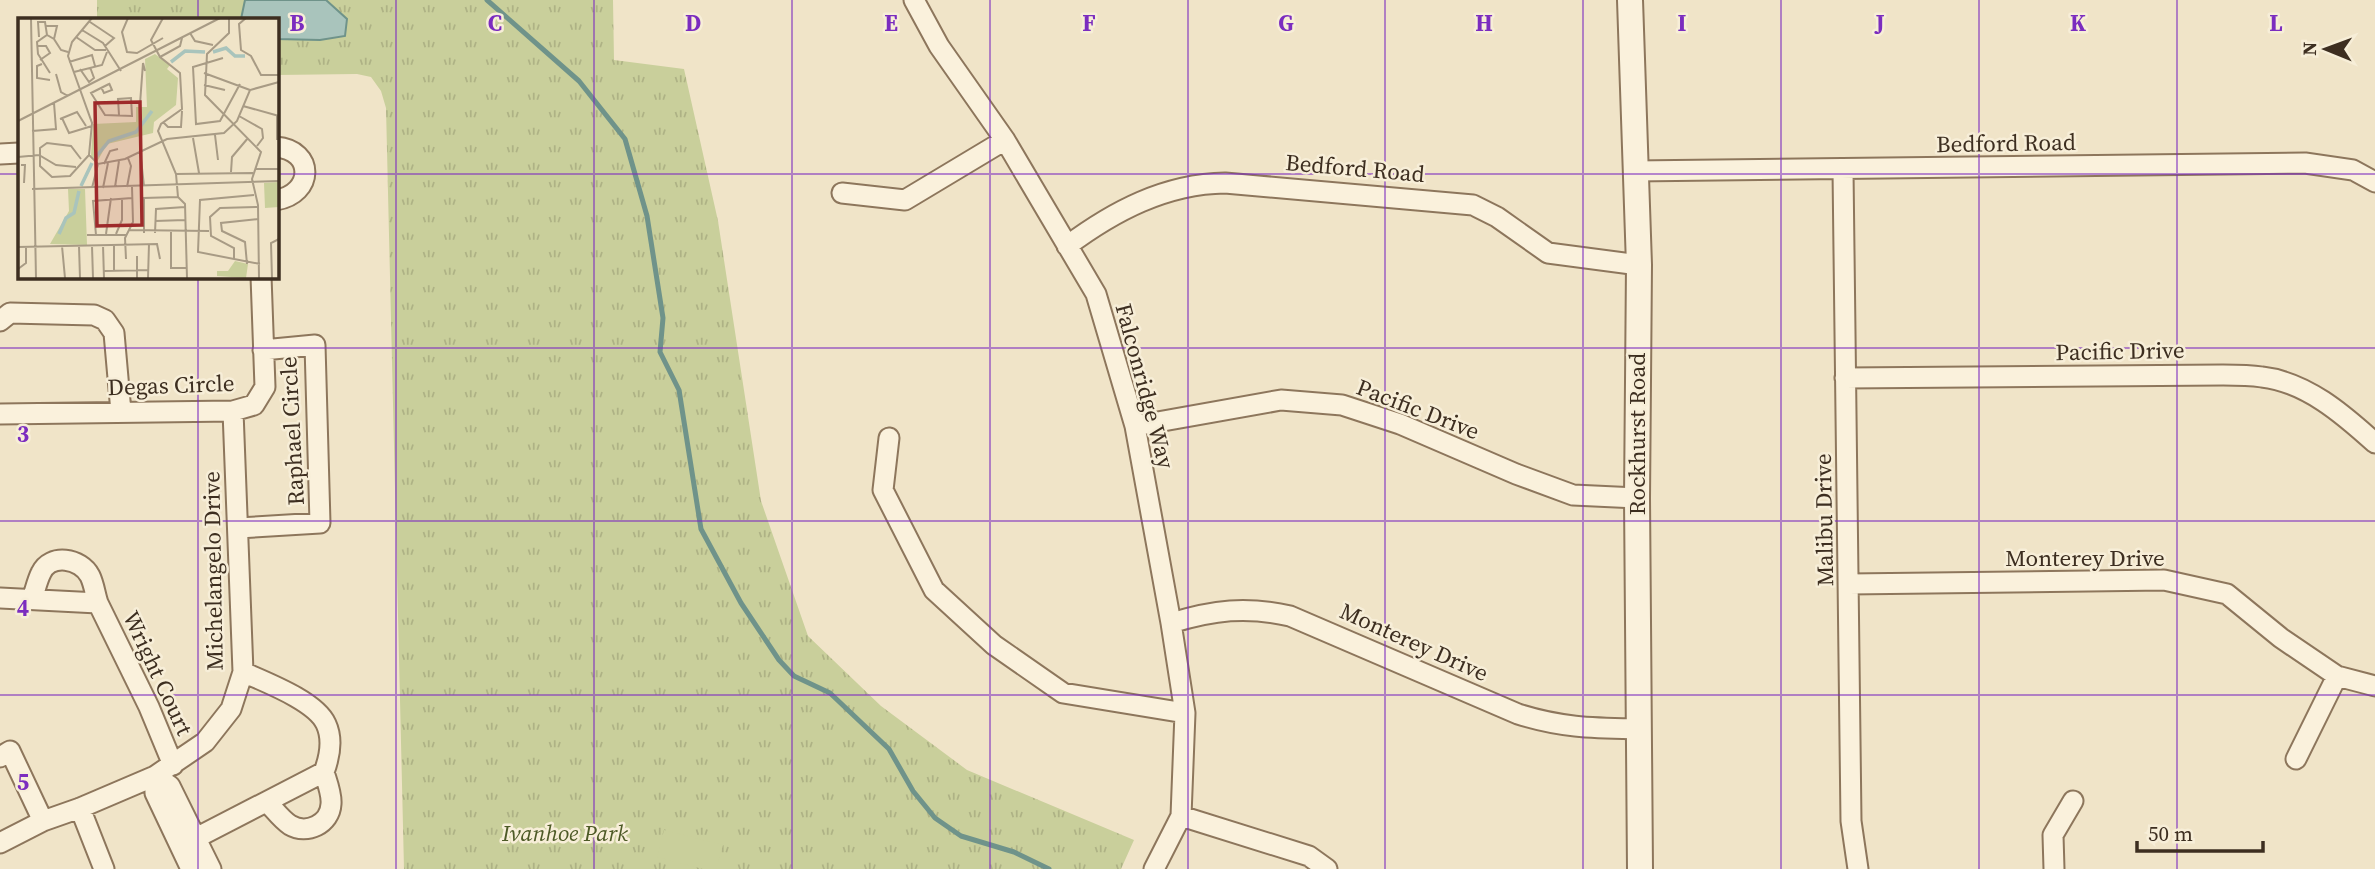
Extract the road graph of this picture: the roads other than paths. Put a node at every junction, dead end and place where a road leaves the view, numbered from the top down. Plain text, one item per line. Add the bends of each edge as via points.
1 (1630, 0) edge
2 (917, 1) edge
3 (1005, 140) junction
4 (278, 147) edge
5 (18, 153) edge
6 (0, 154) edge
7 (1843, 170) junction
8 (1634, 171) junction
9 (2375, 182) edge
10 (842, 193) dead end
11 (278, 200) edge
12 (1068, 246) junction
13 (1639, 265) junction
14 (261, 278) edge
15 (5, 317) edge
16 (263, 350) junction
17 (1845, 378) junction
18 (233, 411) junction
19 (121, 412) junction
20 (0, 414) edge
21 (1135, 426) junction
22 (889, 438) dead end
23 (2375, 443) edge
24 (1637, 498) junction
25 (238, 528) junction
26 (1849, 584) junction
27 (0, 598) edge
28 (33, 599) junction
29 (98, 603) junction
30 (1171, 623) junction
31 (243, 672) junction
32 (2337, 676) junction
33 (2375, 686) edge
34 (1185, 713) junction
35 (1639, 729) junction
36 (0, 757) edge
37 (2296, 759) dead end
38 (173, 765) junction
39 (324, 772) junction
40 (155, 776) junction
41 (2073, 801) dead end
42 (267, 802) junction
43 (80, 808) junction
44 (1181, 816) junction
45 (43, 821) junction
46 (196, 838) junction
47 (0, 844) edge
48 (104, 869) edge
49 (191, 869) edge
50 (211, 869) edge
51 (1154, 869) edge
52 (1327, 869) edge
53 (1640, 869) edge
54 (1858, 869) edge
55 (2054, 869) edge

1 - 8 street, Rockhurst Road
2 - 3 street, Falconridge Way via 939,46
3 - 10 street via 905,200
3 - 12 street, Falconridge Way
4 - 11 street via 296,153 305,167 299,191
5 - 6 street
7 - 8 street, Bedford Road
7 - 9 street, Bedford Road via 2305,163 2353,170
7 - 17 street, Malibu Drive
8 - 13 street, Rockhurst Road
12 - 13 street, Bedford Road via 1125,207 1152,196 1225,183 1473,205 1548,253
12 - 21 street, Falconridge Way via 1096,294
13 - 24 street, Rockhurst Road
14 - 16 street, Degas Circle
15 - 19 street via 94,315 104,320 114,333
16 - 18 street, Degas Circle via 265,387 254,405
16 - 25 street, Raphael Circle via 314,345 320,523
17 - 23 street, Pacific Drive via 2264,377 2308,391
17 - 26 street, Malibu Drive
18 - 19 street, Degas Circle
18 - 25 street, Michelangelo Drive
19 - 20 street, Degas Circle
21 - 24 street, Pacific Drive via 1281,400 1342,405 1573,495
21 - 30 street, Falconridge Way
22 - 34 street via 883,490 934,590 995,645 1063,693
24 - 35 street, Rockhurst Road
25 - 31 street, Michelangelo Drive
26 - 32 street, Monterey Drive via 2164,580 2227,594
26 - 54 street, Malibu Drive via 1851,821
27 - 28 street, Wright Court
28 - 29 street, Wright Court
28 - 29 street, Wright Court via 41,570 68,560 85,568
29 - 38 street, Wright Court
30 - 34 street, Falconridge Way
30 - 35 street, Monterey Drive via 1237,609 1269,611 1518,714 1575,728
31 - 38 street, Michelangelo Drive via 231,709 205,742
31 - 39 street via 299,697 326,722 331,752
32 - 33 street, Monterey Drive
32 - 37 street
34 - 44 street, Falconridge Way
35 - 53 street, Rockhurst Road
36 - 45 street via 10,751
38 - 40 street, Michelangelo Drive
39 - 42 street
39 - 42 street via 331,806 317,826 293,827
40 - 43 street, Michelangelo Drive
40 - 46 street via 170,786
40 - 49 street via 155,793
41 - 55 street via 2053,835
42 - 46 street
43 - 45 street, Michelangelo Drive
43 - 48 street
44 - 51 street, Falconridge Way
44 - 52 street via 1309,856
45 - 47 street, Michelangelo Drive
46 - 50 street

